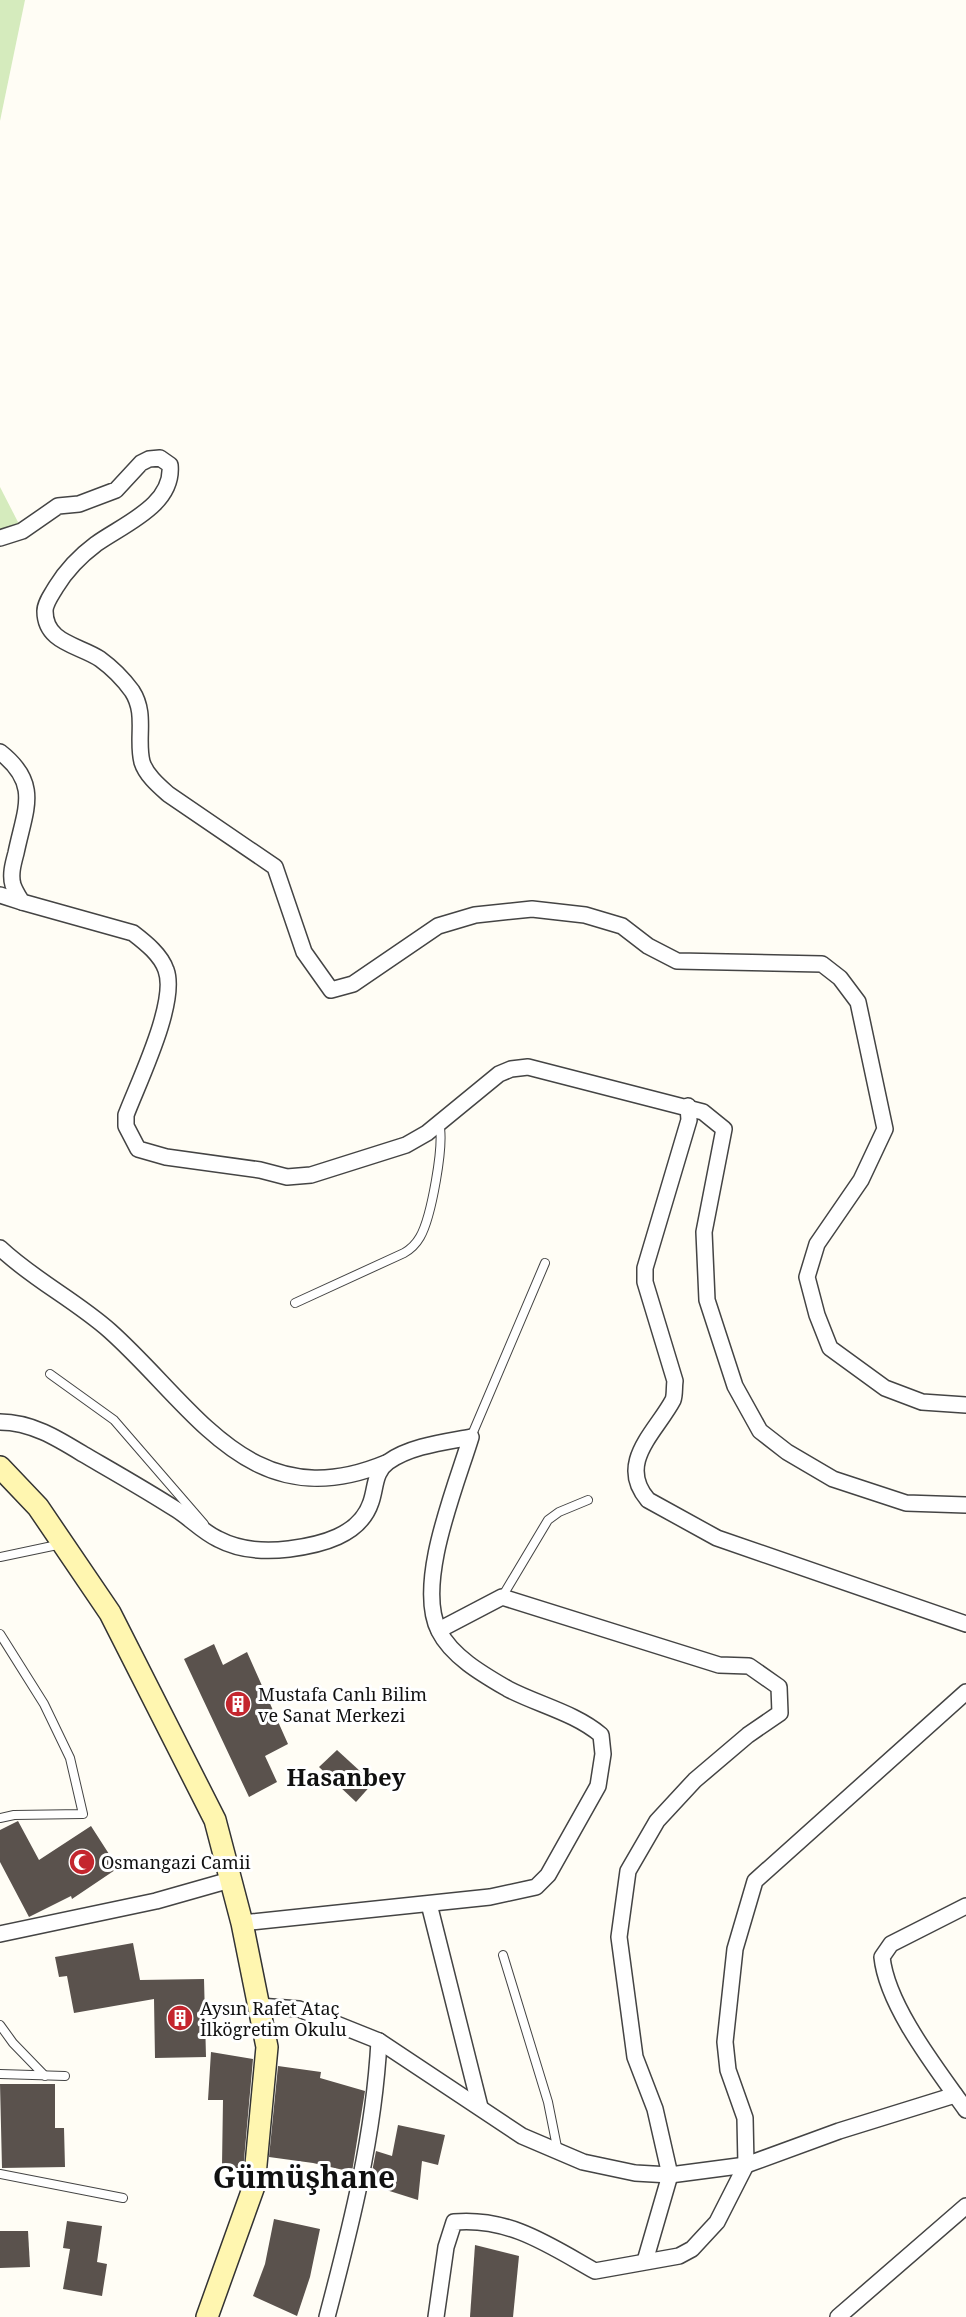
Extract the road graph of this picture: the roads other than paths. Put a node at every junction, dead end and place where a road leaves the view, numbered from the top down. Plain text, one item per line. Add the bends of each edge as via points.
1 (0, 538) edge
2 (0, 752) edge
3 (0, 895) edge
4 (22, 902) junction
5 (688, 1106) junction
6 (439, 1123) junction
7 (0, 1248) edge
8 (545, 1263) dead end
9 (295, 1303) dead end
10 (50, 1374) dead end
11 (966, 1405) edge
12 (0, 1422) edge
13 (471, 1437) junction
14 (387, 1462) junction
15 (0, 1467) edge
16 (588, 1500) dead end
17 (966, 1505) edge
18 (217, 1539) junction
19 (63, 1544) junction
20 (0, 1557) edge
21 (502, 1597) junction
22 (966, 1624) edge
23 (439, 1630) junction
24 (0, 1634) edge
25 (966, 1692) edge
26 (0, 1818) edge
27 (230, 1880) junction
28 (429, 1904) junction
29 (966, 1906) edge
30 (242, 1923) junction
31 (0, 1934) edge
32 (503, 1955) dead end
33 (259, 2006) junction
34 (0, 2025) edge
35 (379, 2042) junction
36 (0, 2074) edge
37 (45, 2076) junction
38 (65, 2076) dead end
39 (955, 2095) junction
40 (480, 2107) junction
41 (966, 2110) edge
42 (558, 2152) junction
43 (746, 2165) junction
44 (0, 2174) edge
45 (669, 2175) junction
46 (123, 2198) dead end
47 (966, 2206) edge
48 (645, 2261) junction
49 (207, 2317) edge
50 (327, 2317) edge
51 (436, 2317) edge
52 (838, 2317) edge

1 - 11 street via 22,531 58,506 79,504 116,490 149,459 160,458 170,465 165,493 96,544 64,574 45,610 48,626 67,644 99,659 133,692 142,716 143,764 155,782 274,867 304,952 331,990 353,984 438,926 475,915 532,909 585,915 622,926 677,961 822,964 840,978 858,1002 885,1130 861,1180 817,1244 807,1277 817,1315 830,1348 885,1388 922,1402
2 - 4 street via 24,778 29,794 12,871 13,885
3 - 4 street
4 - 6 street via 133,933 146,943 166,970 169,1003 126,1115 126,1126 138,1149 166,1157 297,1177 405,1144
5 - 6 street via 528,1067 499,1074
5 - 17 street via 703,1112 724,1129 704,1232 707,1300 735,1386 760,1431 833,1479 906,1503
5 - 22 street via 689,1120 645,1268 645,1282 675,1381 674,1398 638,1460 634,1477 641,1492 648,1500 717,1538
6 - 9 lane via 441,1148 424,1227 417,1242 404,1253
7 - 14 street via 48,1287 89,1313 238,1455 293,1476 315,1479 360,1473
8 - 13 lane
10 - 18 lane via 129,1433
12 - 18 street via 21,1422 65,1443 176,1509
13 - 14 street
13 - 23 street via 435,1559 430,1593
14 - 18 street via 377,1475 364,1517 333,1539 288,1549 247,1549
15 - 19 main road via 38,1507
16 - 21 lane via 548,1520
19 - 20 lane
19 - 27 main road via 110,1613 214,1820
21 - 23 street
21 - 45 street via 719,1665 749,1666 779,1686 780,1713 695,1780 657,1821 628,1871 619,1937 635,2057 655,2109
23 - 28 street via 455,1652 495,1681 537,1704 584,1721 601,1735 603,1754 598,1786 548,1875 536,1887
24 - 26 lane via 44,1704 70,1758 84,1814
25 - 43 street via 756,1881 735,1950 725,2042 728,2070 745,2118
27 - 30 main road
27 - 31 street via 156,1901
28 - 30 street
28 - 40 street
29 - 39 street via 891,1944 882,1957 884,1978 894,2001
30 - 33 main road
32 - 42 lane via 548,2102
33 - 35 street via 299,2009
33 - 49 main road via 267,2047 254,2186
34 - 37 lane
35 - 40 street
35 - 50 street via 377,2082 359,2194
36 - 37 lane
37 - 38 lane
39 - 41 street
39 - 43 street via 839,2130
40 - 42 street via 522,2136
42 - 45 street via 634,2173
43 - 45 street
43 - 48 street via 717,2222 692,2249 679,2256
44 - 46 lane
45 - 48 street
47 - 52 street
48 - 51 street via 595,2271 538,2238 480,2220 454,2222 446,2247

